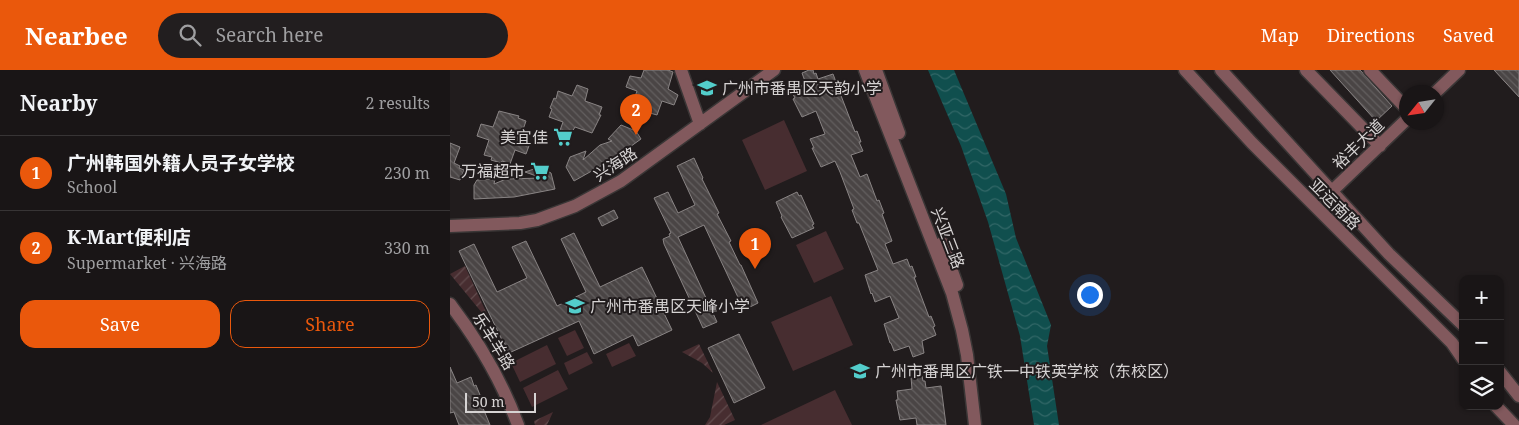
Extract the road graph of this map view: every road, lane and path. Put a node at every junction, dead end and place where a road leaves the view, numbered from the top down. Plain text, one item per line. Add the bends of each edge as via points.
1 (681, 70) edge
2 (774, 70) edge
3 (865, 70) edge
4 (876, 70) edge
5 (1186, 70) edge
6 (1221, 70) edge
7 (1306, 70) edge
8 (1370, 70) edge
9 (1460, 70) edge
10 (1444, 85) edge
11 (1399, 101) edge
12 (700, 124) junction
13 (1399, 127) edge
14 (1380, 146) junction
15 (1331, 192) junction
16 (450, 226) edge
17 (450, 304) edge
18 (1459, 321) edge
19 (1459, 353) edge
20 (1504, 378) edge
21 (1519, 396) edge
22 (1497, 410) edge
23 (1500, 410) edge
24 (518, 425) edge
25 (975, 425) edge
26 (981, 425) edge
27 (1503, 425) edge
28 (1514, 425) edge

1 - 12 street
2 - 12 street, 兴海路
3 - 25 street, 兴亚三路 via 952,293 967,356
4 - 26 street, 兴亚三路 via 952,268 974,356
5 - 19 street, 亚运南路 via 1252,143
6 - 15 street, 亚运南路
7 - 14 street
8 - 11 street
9 - 10 street
12 - 16 street, 兴海路 via 621,181 569,209 520,223
13 - 14 street, 裕丰大道
14 - 15 street, 裕丰大道
15 - 18 street, 亚运南路
17 - 24 street, 乐羊羊路 via 485,355
20 - 21 street
22 - 27 street
23 - 28 street

